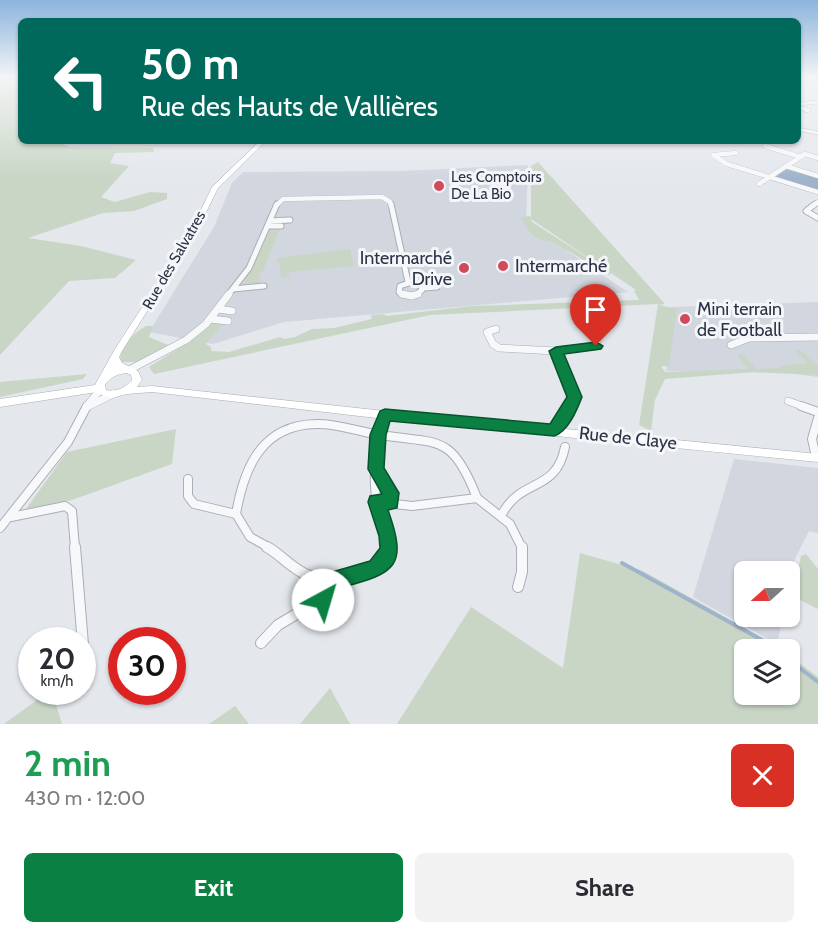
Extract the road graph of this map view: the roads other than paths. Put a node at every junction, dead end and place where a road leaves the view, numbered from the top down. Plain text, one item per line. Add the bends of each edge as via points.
1 (801, 130) edge
2 (818, 132) edge
3 (259, 144) edge
4 (765, 146) dead end
5 (736, 153) dead end
6 (801, 157) junction
7 (818, 158) edge
8 (786, 166) junction
9 (818, 176) edge
10 (770, 177) junction
11 (759, 184) dead end
12 (818, 192) edge
13 (316, 197) junction
14 (818, 202) edge
15 (316, 205) dead end
16 (818, 218) edge
17 (290, 220) dead end
18 (269, 223) junction
19 (281, 226) dead end
20 (408, 282) junction
21 (264, 286) dead end
22 (437, 287) dead end
23 (423, 288) junction
24 (233, 289) junction
25 (218, 309) junction
26 (232, 310) dead end
27 (210, 319) junction
28 (228, 321) dead end
29 (596, 326) dead end
30 (496, 329) dead end
31 (818, 337) edge
32 (731, 345) dead end
33 (556, 351) junction
34 (115, 357) junction
35 (132, 374) junction
36 (101, 384) junction
37 (152, 389) junction
38 (70, 391) junction
39 (125, 391) junction
40 (113, 394) junction
41 (788, 401) dead end
42 (0, 403) edge
43 (87, 405) junction
44 (818, 412) edge
45 (385, 415) junction
46 (818, 418) edge
47 (554, 430) junction
48 (378, 435) junction
49 (565, 447) dead end
50 (817, 458) edge
51 (376, 469) junction
52 (188, 479) dead end
53 (477, 498) junction
54 (377, 502) junction
55 (391, 503) junction
56 (236, 514) junction
57 (502, 514) junction
58 (11, 518) junction
59 (0, 528) edge
60 (336, 580) junction
61 (518, 587) dead end
62 (82, 627) edge
63 (261, 643) dead end

1 - 2 street
3 - 34 street, Rue des Salvatres via 215,187 187,244
4 - 6 street
5 - 10 street via 713,155
6 - 7 street via 805,154
6 - 8 street
8 - 9 street
8 - 10 street
10 - 11 street
10 - 12 street
13 - 15 street
13 - 18 street via 292,197 278,202
13 - 20 street via 384,197 390,201
14 - 16 street via 806,211
17 - 18 street
18 - 19 street
18 - 24 street via 249,268
20 - 23 street
20 - 23 street via 398,288 405,296 417,296
21 - 24 street
22 - 23 street
24 - 25 street
25 - 26 street
25 - 27 street
27 - 28 street
27 - 35 street via 197,333
29 - 33 street via 600,328 596,346
30 - 33 street via 487,332 499,348
31 - 32 street via 749,338
33 - 47 street via 574,397
34 - 35 street
34 - 36 street, Rue des Salvatres
35 - 36 street via 116,371
35 - 37 street, Rue de Claye
35 - 39 street
36 - 38 street
36 - 40 street via 105,394
36 - 43 street
37 - 39 street, Rue de Claye
37 - 45 street, Rue de Claye
38 - 42 street
38 - 43 street via 82,395
39 - 40 street, Rue de Claye
40 - 43 street
41 - 44 street
43 - 58 street via 68,442
45 - 47 street, Rue de Claye
45 - 48 street
46 - 50 street via 812,439
47 - 50 street, Rue de Claye
48 - 51 street
48 - 53 street via 436,442 455,454
48 - 56 street via 314,424 276,435 246,467 238,490
49 - 57 street via 562,463 554,475 519,494
51 - 54 street via 372,477
51 - 55 street via 391,493
52 - 56 street via 188,496 194,504
53 - 55 street via 412,506
53 - 57 street
54 - 55 street
54 - 60 street via 388,536 384,560 376,569
56 - 60 street via 245,532 273,550 282,561 302,573
57 - 61 street via 523,552 524,570
58 - 59 street
58 - 62 street via 65,506 72,511
60 - 63 street via 323,600 277,626

